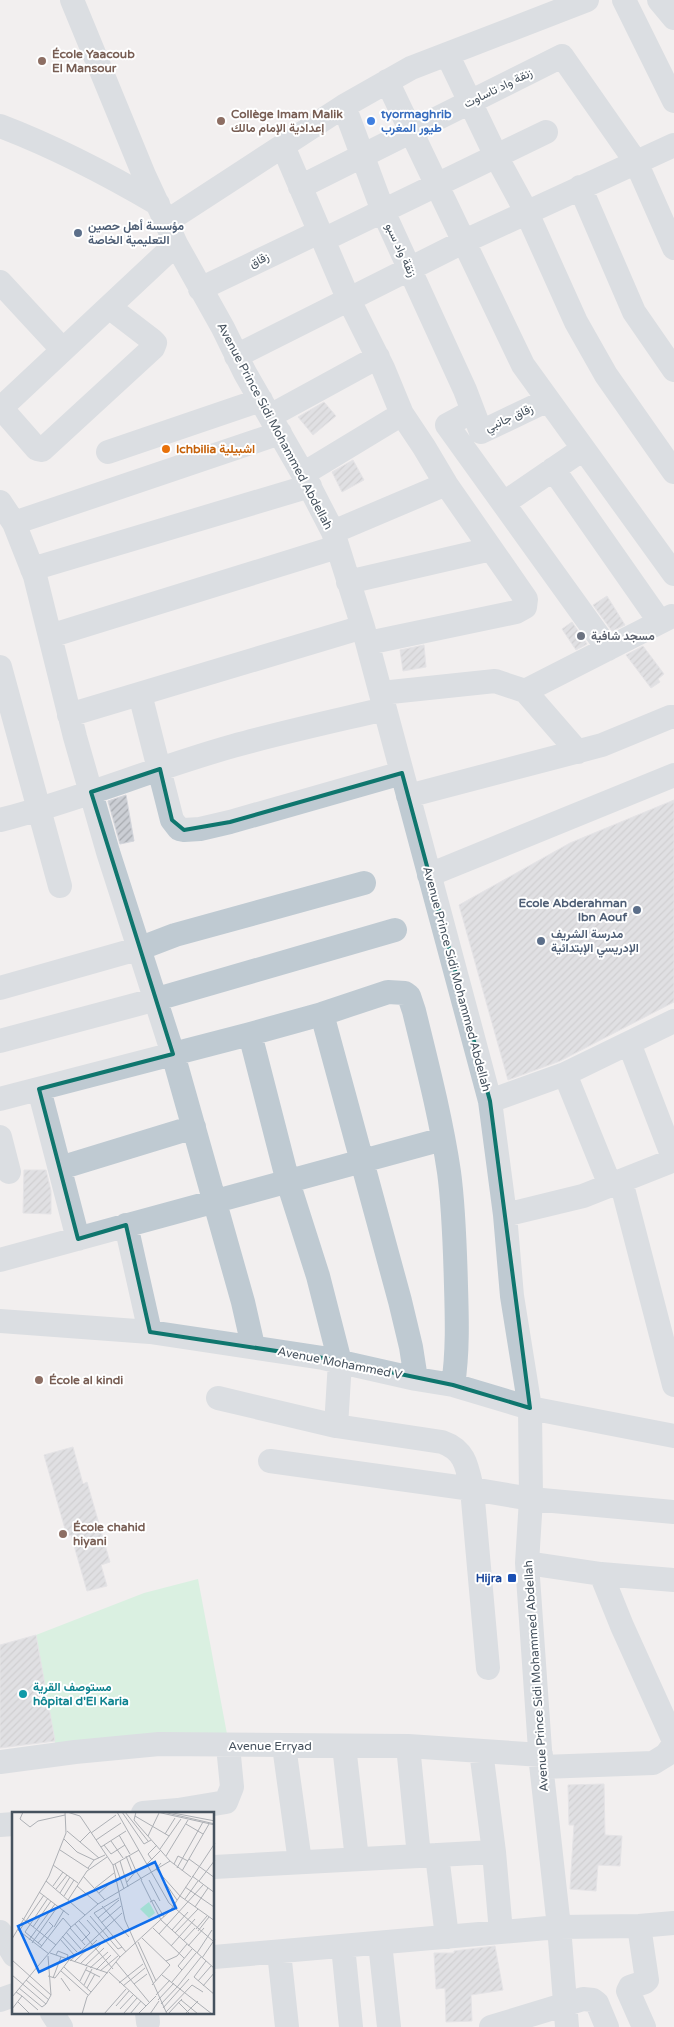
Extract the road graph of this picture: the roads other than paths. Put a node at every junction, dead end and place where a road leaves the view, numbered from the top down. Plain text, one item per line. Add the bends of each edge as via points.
1 (72, 0) edge
2 (587, 0) edge
3 (624, 0) edge
4 (659, 0) edge
5 (674, 18) edge
6 (447, 54) junction
7 (387, 81) junction
8 (674, 101) edge
9 (471, 102) junction
10 (344, 106) junction
11 (0, 126) edge
12 (412, 131) junction
13 (546, 132) dead end
14 (674, 145) edge
15 (283, 146) junction
16 (361, 156) junction
17 (496, 156) junction
18 (636, 162) junction
19 (436, 185) junction
20 (300, 187) junction
21 (580, 187) junction
22 (383, 211) junction
23 (527, 212) junction
24 (162, 213) junction
25 (321, 236) junction
26 (465, 241) junction
27 (176, 244) junction
28 (674, 248) edge
29 (410, 268) junction
30 (0, 282) edge
31 (200, 289) junction
32 (348, 298) junction
33 (108, 306) junction
34 (62, 349) junction
35 (236, 356) junction
36 (378, 357) junction
37 (674, 370) edge
38 (548, 400) junction
39 (469, 401) junction
40 (1, 408) edge
41 (402, 414) junction
42 (270, 416) junction
43 (583, 449) junction
44 (108, 452) dead end
45 (553, 469) junction
46 (674, 472) edge
47 (306, 480) junction
48 (446, 484) junction
49 (0, 502) edge
50 (504, 503) junction
51 (14, 524) junction
52 (335, 540) junction
53 (491, 548) junction
54 (32, 570) junction
55 (674, 574) edge
56 (348, 582) junction
57 (667, 619) edge
58 (366, 635) junction
59 (50, 636) junction
60 (608, 649) junction
61 (0, 667) edge
62 (525, 690) junction
63 (140, 694) junction
64 (383, 701) junction
65 (69, 715) junction
66 (674, 717) edge
67 (578, 752) junction
68 (160, 769) junction
69 (402, 773) junction
70 (674, 775) edge
71 (91, 792) junction
72 (408, 796) junction
73 (38, 810) junction
74 (0, 820) edge
75 (429, 875) junction
76 (364, 882) dead end
77 (60, 886) dead end
78 (395, 930) dead end
79 (140, 948) junction
80 (0, 988) edge
81 (157, 1000) junction
82 (322, 1014) junction
83 (674, 1021) edge
84 (250, 1034) junction
85 (0, 1040) edge
86 (629, 1043) junction
87 (173, 1054) junction
88 (565, 1074) junction
89 (39, 1089) junction
90 (0, 1099) edge
91 (490, 1101) junction
92 (194, 1126) junction
93 (0, 1138) edge
94 (443, 1139) junction
95 (362, 1162) junction
96 (60, 1168) junction
97 (10, 1172) dead end
98 (288, 1182) junction
99 (616, 1183) junction
100 (215, 1202) junction
101 (505, 1215) junction
102 (126, 1225) junction
103 (78, 1239) junction
104 (0, 1260) edge
105 (0, 1320) edge
106 (150, 1332) junction
107 (253, 1346) junction
108 (340, 1362) junction
109 (416, 1379) junction
110 (453, 1385) junction
111 (674, 1385) edge
112 (218, 1398) dead end
113 (530, 1408) junction
114 (336, 1426) junction
115 (674, 1436) edge
116 (270, 1461) dead end
117 (472, 1489) junction
118 (531, 1499) junction
119 (674, 1512) edge
120 (527, 1563) junction
121 (601, 1574) junction
122 (674, 1580) edge
123 (488, 1668) dead end
124 (665, 1702) edge
125 (674, 1742) edge
126 (228, 1746) junction
127 (284, 1746) junction
128 (344, 1746) junction
129 (408, 1746) junction
130 (481, 1751) junction
131 (541, 1761) junction
132 (0, 1762) edge
133 (178, 1812) edge
134 (494, 1852) junction
135 (428, 1856) junction
136 (356, 1859) junction
137 (300, 1862) junction
138 (215, 1867) edge
139 (674, 1923) edge
140 (639, 1926) junction
141 (559, 1927) junction
142 (0, 1932) edge
143 (501, 1932) junction
144 (447, 1937) junction
145 (380, 1943) junction
146 (343, 1946) junction
147 (12, 1952) edge
148 (279, 1952) junction
149 (215, 1957) edge
150 (12, 1996) edge
151 (0, 2000) edge
152 (564, 2004) junction
153 (53, 2014) edge
154 (61, 2027) edge
155 (287, 2027) edge
156 (352, 2027) edge
157 (389, 2027) edge
158 (491, 2027) edge
159 (567, 2027) edge
160 (607, 2027) edge
161 (644, 2027) edge

1 - 24 street, Avenue Prince Sidi Mohammed Abdellah
2 - 6 street
3 - 8 street
4 - 5 street
6 - 7 street
6 - 9 street
7 - 10 street
7 - 12 street
9 - 12 street, زنقة واد تاساوت
9 - 17 street
9 - 18 street, زنقة واد تاساوت via 562,56
10 - 15 street
10 - 16 street, زنقة واد سبو
11 - 24 street via 41,142 110,177
12 - 16 street, زنقة واد تاساوت
12 - 19 street
13 - 17 street, زقاق
14 - 18 street
15 - 20 street
15 - 24 street
16 - 20 street, زنقة واد تاساوت
16 - 22 street, زنقة واد سبو
17 - 19 street, زقاق
17 - 23 street
18 - 21 street
18 - 28 street
19 - 22 street, زقاق
19 - 26 street
20 - 25 street
21 - 23 street
21 - 37 street via 634,312
22 - 25 street, زقاق
22 - 29 street, زنقة واد سبو
23 - 26 street
23 - 46 street via 576,322 602,367
24 - 27 street, Avenue Prince Sidi Mohammed Abdellah
25 - 31 street, زقاق
25 - 32 street
26 - 29 street
26 - 38 street via 523,365
27 - 31 street, Avenue Prince Sidi Mohammed Abdellah
27 - 33 street
29 - 32 street
29 - 39 street, زنقة واد سبو
30 - 34 street
31 - 35 street, Avenue Prince Sidi Mohammed Abdellah
32 - 35 street
32 - 36 street
33 - 34 street
33 - 40 street via 152,340 155,343 153,348 42,450 36,449
34 - 40 street
35 - 42 street, Avenue Prince Sidi Mohammed Abdellah
36 - 41 street
36 - 42 street
38 - 39 street, زقاق جانبي via 481,432
38 - 43 street
39 - 50 street via 447,426
41 - 47 street
41 - 48 street
42 - 44 street
42 - 47 street, Avenue Prince Sidi Mohammed Abdellah
42 - 51 street
43 - 45 street
43 - 55 street
45 - 50 street
45 - 57 street
47 - 52 street, Avenue Prince Sidi Mohammed Abdellah
47 - 54 street
48 - 52 street
48 - 53 street
49 - 51 street
50 - 60 street
51 - 54 street
52 - 56 street, Avenue Prince Sidi Mohammed Abdellah
52 - 59 street
53 - 56 street
53 - 58 street via 526,599 522,609 509,614
54 - 59 street
56 - 58 street, Avenue Prince Sidi Mohammed Abdellah
57 - 60 street
58 - 63 street
58 - 64 street, Avenue Prince Sidi Mohammed Abdellah
59 - 65 street
60 - 62 street
61 - 73 street
62 - 64 street via 495,681
62 - 67 street
63 - 65 street
63 - 68 street
64 - 68 street
64 - 69 street, Avenue Prince Sidi Mohammed Abdellah
65 - 71 street
66 - 67 street
67 - 72 street
68 - 69 street via 172,820 175,826 184,830 230,822
68 - 71 street
69 - 72 street, Avenue Prince Sidi Mohammed Abdellah
70 - 75 street
71 - 73 street
71 - 79 street
72 - 75 street, Avenue Prince Sidi Mohammed Abdellah
73 - 74 street
73 - 77 street
75 - 91 street, Avenue Prince Sidi Mohammed Abdellah
76 - 79 street via 174,935
78 - 81 street
79 - 80 street
79 - 81 street
81 - 85 street
81 - 87 street
82 - 84 street
82 - 94 street via 388,992 397,991 409,996
82 - 95 street
83 - 86 street
84 - 87 street
84 - 98 street
86 - 88 street
86 - 99 street via 674,1160
87 - 89 street
87 - 92 street
88 - 91 street
88 - 99 street
89 - 90 street
89 - 96 street
91 - 101 street, Avenue Prince Sidi Mohammed Abdellah
92 - 96 street
92 - 100 street
93 - 97 street
94 - 95 street
94 - 110 street via 455,1259 457,1322
95 - 98 street
95 - 109 street via 400,1301
96 - 103 street
98 - 100 street
98 - 108 street via 318,1276
99 - 101 street via 583,1196
99 - 111 street
100 - 102 street
100 - 107 street
101 - 113 street, Avenue Prince Sidi Mohammed Abdellah via 512,1296
102 - 103 street
102 - 106 street
103 - 104 street
105 - 106 street, Avenue Mohammed V
106 - 107 street, Avenue Mohammed V
107 - 108 street, Avenue Mohammed V
108 - 109 street, Avenue Mohammed V
108 - 114 street
109 - 110 street, Avenue Mohammed V
110 - 113 street, Avenue Mohammed V
112 - 114 street
113 - 115 street, Avenue Mohammed V
113 - 118 street, Avenue Prince Sidi Mohammed Abdellah
114 - 117 street via 454,1446 467,1466
116 - 117 street
117 - 118 street
117 - 123 street
118 - 119 street
118 - 120 street, Avenue Prince Sidi Mohammed Abdellah
120 - 121 street
120 - 131 street, Avenue Prince Sidi Mohammed Abdellah
121 - 122 street
121 - 124 street via 622,1626
124 - 125 street
125 - 131 street, Avenue Erryad via 666,1755 653,1763
126 - 127 street, Avenue Erryad
126 - 132 street, Avenue Erryad via 159,1744
126 - 133 street via 232,1787 228,1799 224,1804
127 - 128 street, Avenue Erryad
127 - 137 street
128 - 129 street, Avenue Erryad
128 - 136 street
129 - 130 street, Avenue Erryad
129 - 135 street
130 - 131 street, Avenue Erryad
130 - 134 street
131 - 141 street, Avenue Prince Sidi Mohammed Abdellah
134 - 135 street
134 - 143 street
135 - 136 street
135 - 144 street
136 - 137 street
137 - 138 street
139 - 140 street
140 - 141 street
140 - 161 street via 647,1980 628,1990
141 - 143 street
141 - 152 street, Avenue Prince Sidi Mohammed Abdellah
142 - 147 street
143 - 144 street
144 - 145 street
145 - 146 street
145 - 157 street
146 - 148 street
146 - 156 street
148 - 149 street
148 - 155 street
150 - 151 street
152 - 158 street
152 - 159 street, Avenue Prince Sidi Mohammed Abdellah
152 - 160 street via 583,1999 595,2001
153 - 154 street

